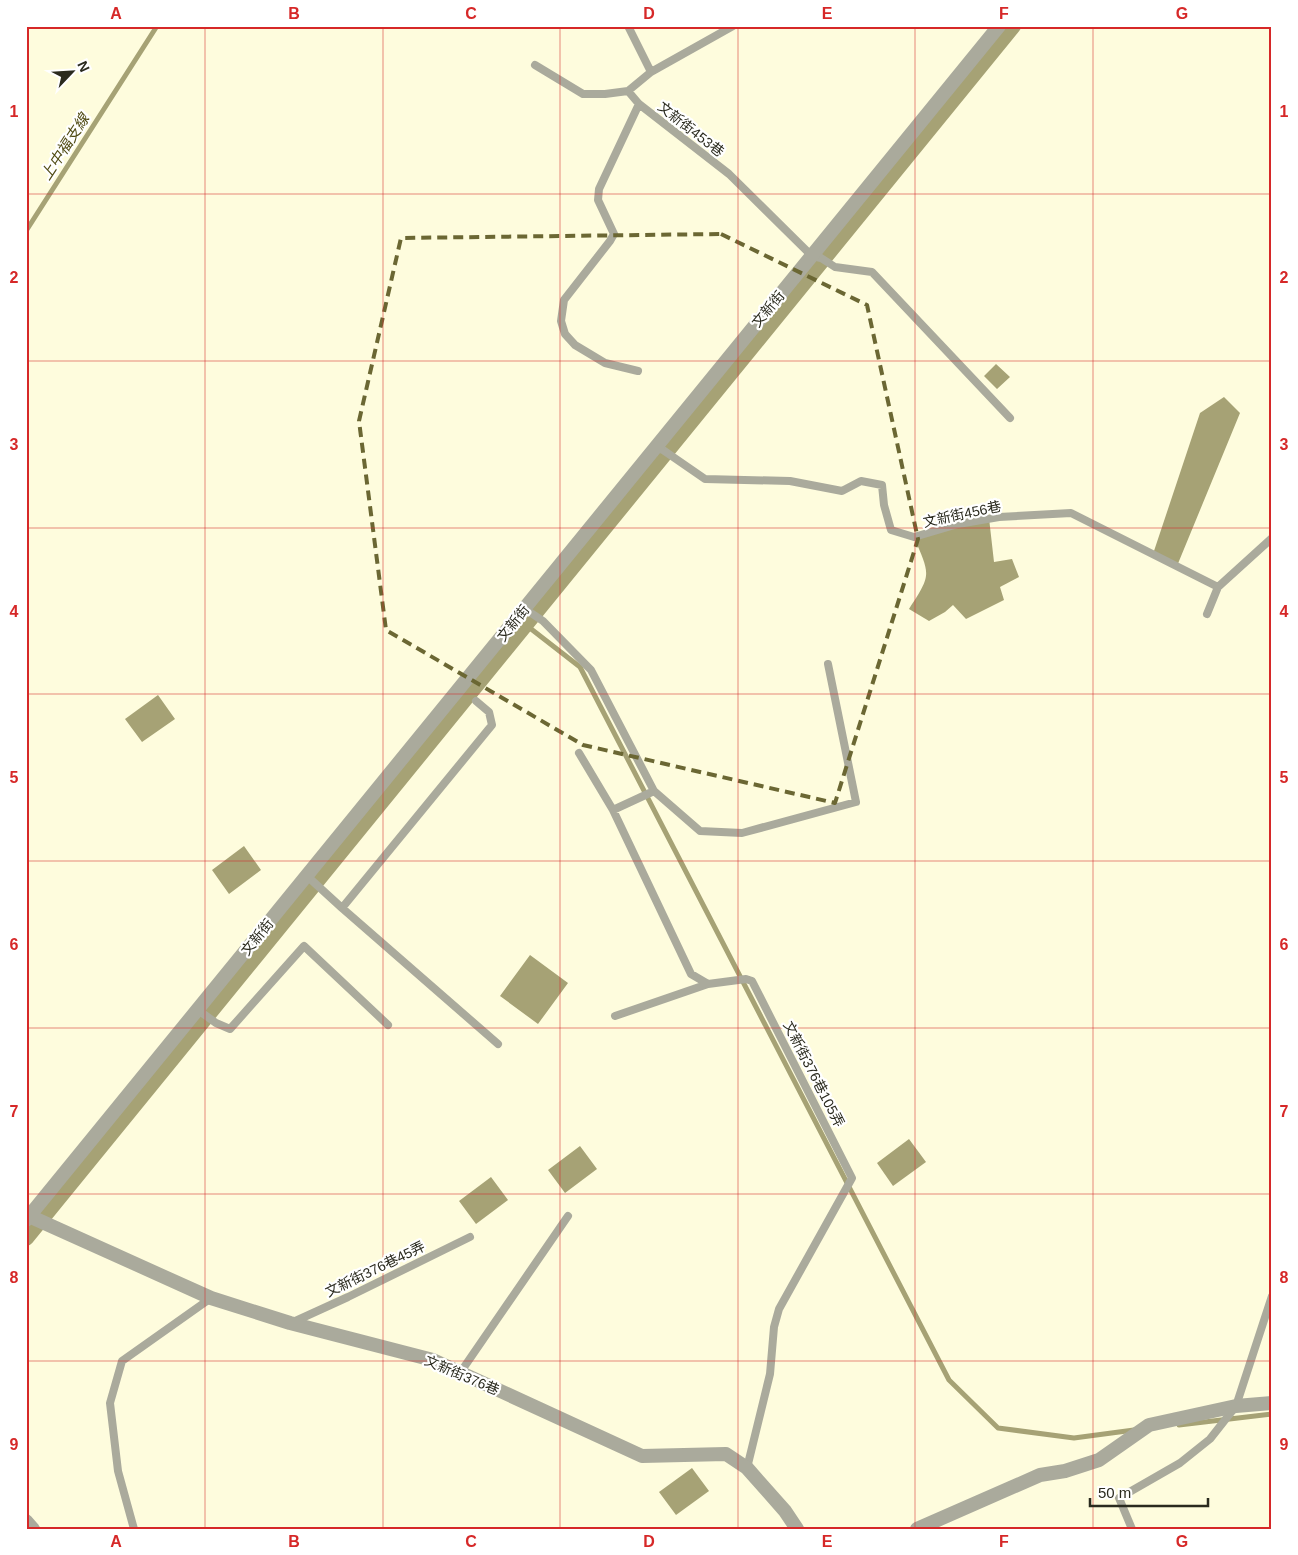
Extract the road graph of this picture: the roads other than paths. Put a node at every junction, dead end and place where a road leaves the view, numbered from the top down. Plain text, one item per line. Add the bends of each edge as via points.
1 (628, 26) edge
2 (733, 26) edge
3 (999, 26) edge
4 (535, 66) dead end
5 (651, 72) junction
6 (628, 91) junction
7 (639, 104) junction
8 (817, 257) junction
9 (638, 371) dead end
10 (1010, 418) dead end
11 (659, 448) junction
12 (1272, 538) edge
13 (1218, 587) junction
14 (529, 611) junction
15 (1207, 614) dead end
16 (828, 664) dead end
17 (476, 701) dead end
18 (579, 753) dead end
19 (653, 791) junction
20 (613, 810) junction
21 (311, 879) junction
22 (342, 908) junction
23 (708, 984) junction
24 (200, 1011) junction
25 (616, 1016) dead end
26 (388, 1026) dead end
27 (498, 1044) dead end
28 (568, 1216) dead end
29 (29, 1218) edge
30 (470, 1237) dead end
31 (1272, 1296) edge
32 (211, 1298) junction
33 (290, 1323) junction
34 (460, 1373) junction
35 (1272, 1403) edge
36 (1233, 1410) junction
37 (747, 1468) junction
38 (26, 1521) edge
39 (33, 1529) edge
40 (134, 1529) edge
41 (797, 1529) edge
42 (918, 1529) edge
43 (1132, 1529) edge

1 - 5 lane
2 - 5 lane
3 - 8 street, 文新街
4 - 6 lane via 583,94
5 - 6 lane
6 - 7 lane, 文新街453巷
7 - 8 lane, 文新街453巷 via 729,174
7 - 9 lane via 599,189 598,200 614,234 564,300 561,321 565,334 575,345 605,363
8 - 10 lane via 835,267 872,272
8 - 11 street, 文新街
11 - 13 lane, 文新街456巷 via 705,479 790,481 842,491 862,481 882,485 891,530 914,537 958,524 999,517 1071,513
11 - 14 street, 文新街
12 - 13 lane
13 - 15 lane
14 - 19 lane via 591,670
14 - 21 street, 文新街
16 - 19 lane via 856,802 742,832 700,831
17 - 22 lane via 489,712 492,725
18 - 20 lane
19 - 20 lane
20 - 23 lane via 691,974
21 - 22 lane
21 - 24 street, 文新街
22 - 27 lane
23 - 25 lane, 文新街376巷105弄
23 - 37 lane, 文新街376巷105弄 via 752,981 852,1178 779,1310 774,1327 770,1374
24 - 26 lane via 230,1029 304,946
24 - 29 street, 文新街
28 - 34 lane
29 - 32 street, 文新街376巷
30 - 33 lane, 文新街376巷45弄
31 - 36 lane
32 - 33 street, 文新街376巷
32 - 40 lane via 122,1361 110,1403 118,1471
33 - 34 street, 文新街376巷 via 432,1360
34 - 37 street, 文新街376巷 via 642,1456 726,1454
35 - 36 street
36 - 42 street via 1149,1425 1098,1460 1040,1475
36 - 43 lane via 1210,1439 1180,1463 1119,1498
37 - 41 street, 文新街376巷 via 786,1511
38 - 39 street

